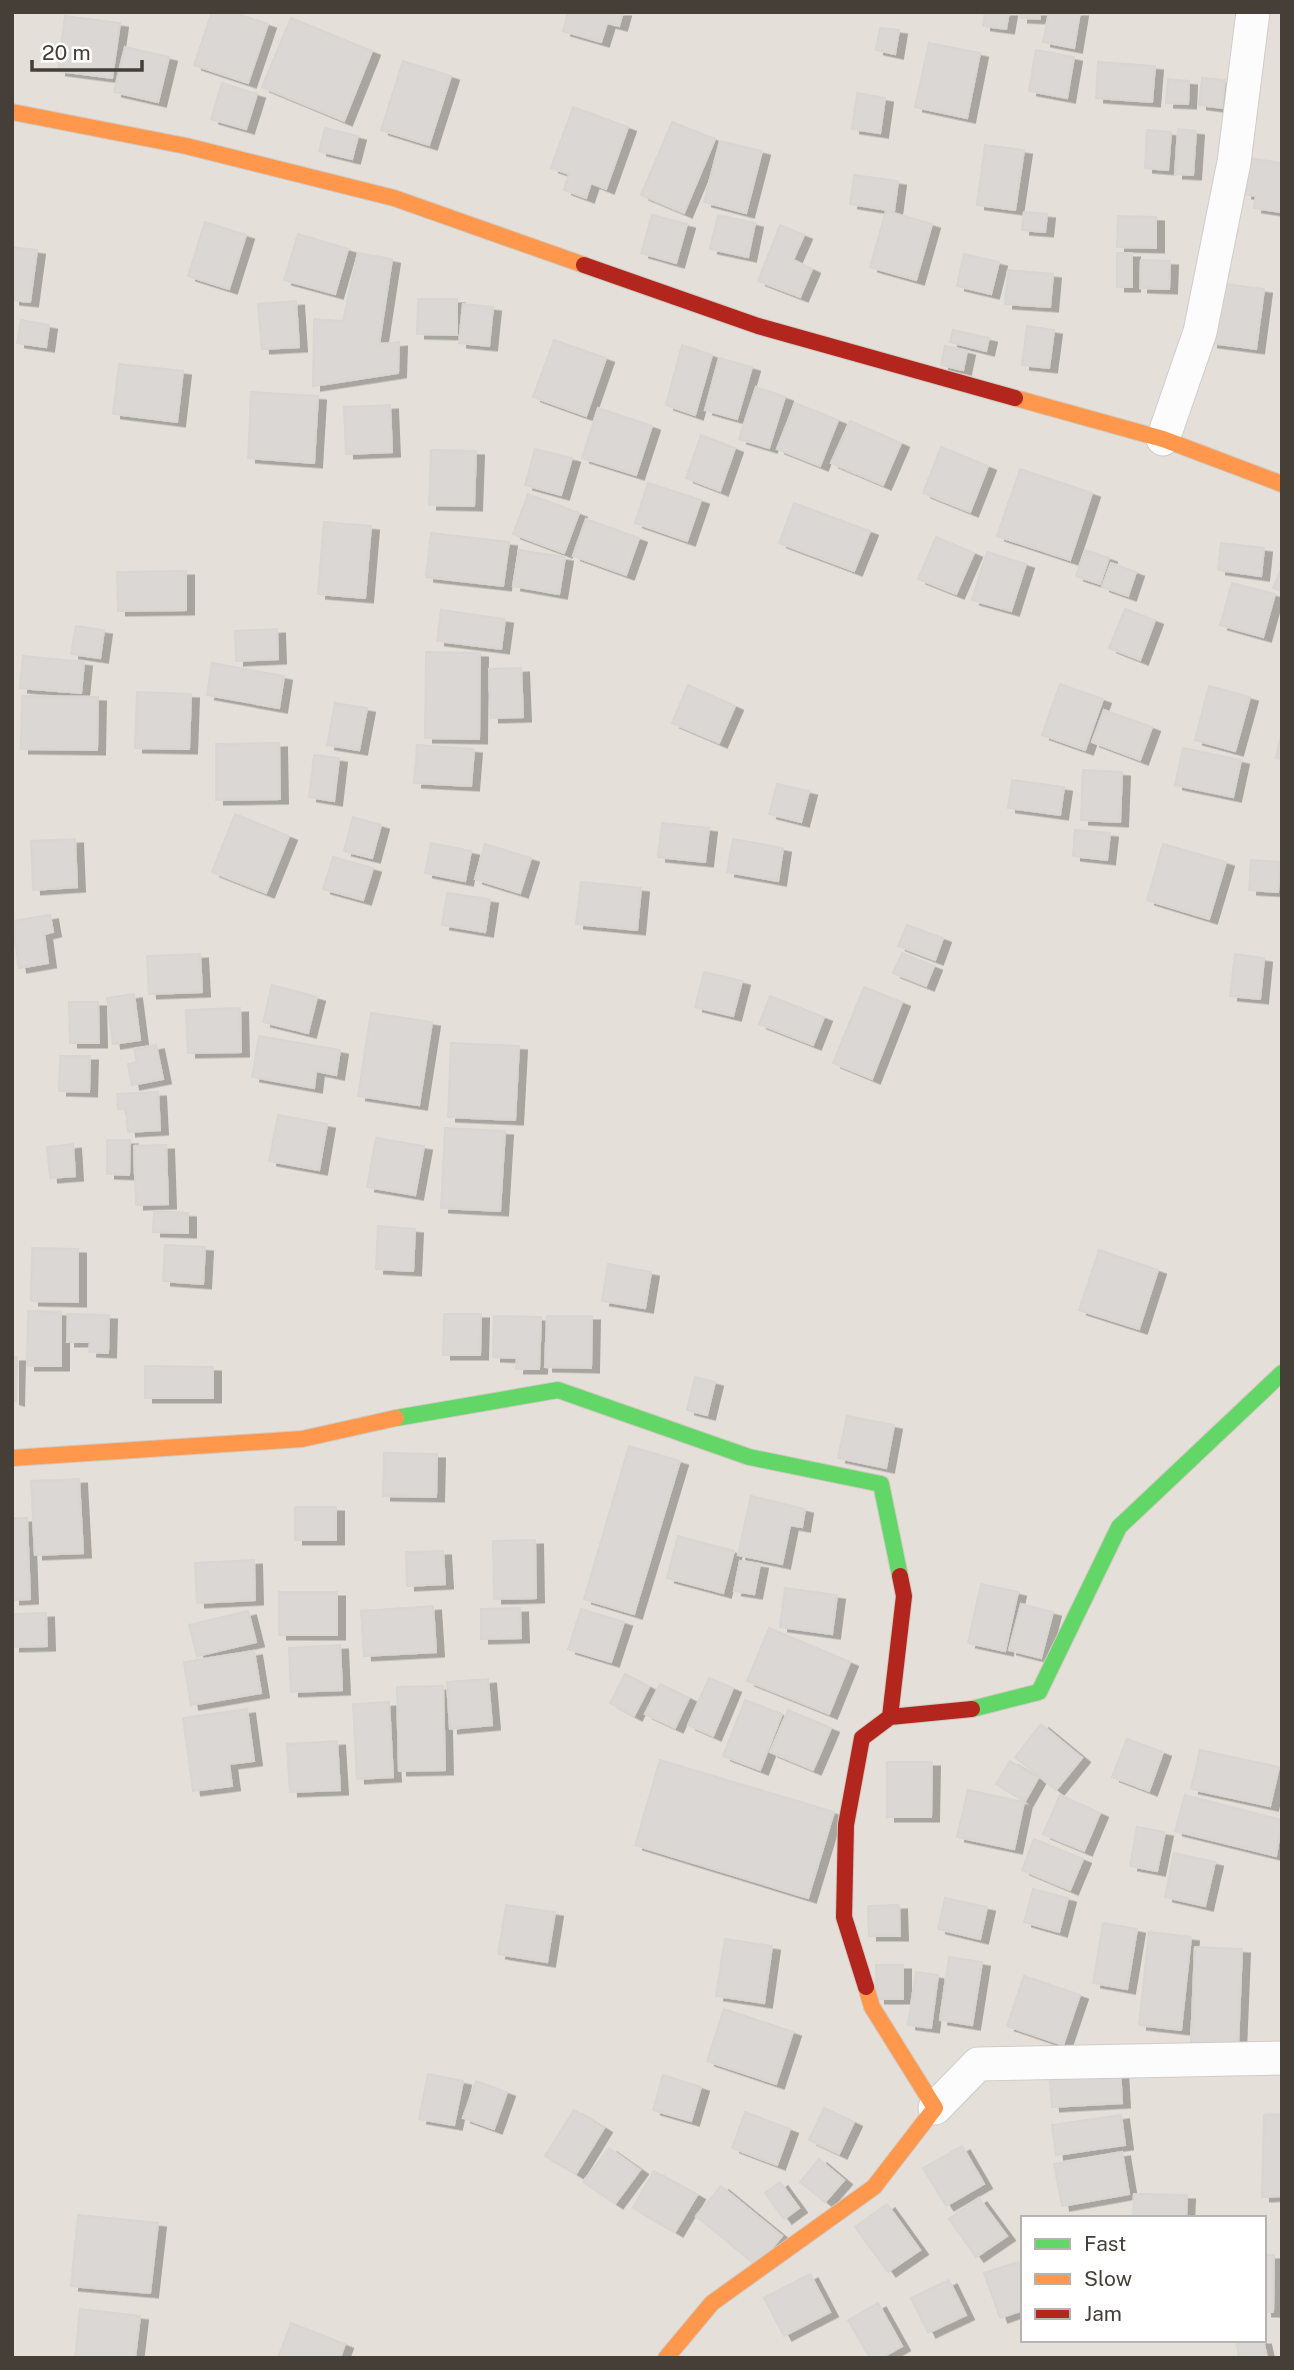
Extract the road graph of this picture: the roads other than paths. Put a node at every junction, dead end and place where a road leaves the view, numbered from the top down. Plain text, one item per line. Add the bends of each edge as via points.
1 (1253, 12) edge
2 (12, 112) edge
3 (1163, 439) junction
4 (1282, 484) edge
5 (1282, 1373) edge
6 (12, 1458) edge
7 (890, 1717) junction
8 (1282, 2058) edge
9 (935, 2108) junction
10 (666, 2358) edge

1 - 3 street via 1234,162 1200,332
2 - 3 street via 186,146 394,198 758,326
3 - 4 street
5 - 7 street via 1119,1527 1039,1692 959,1712
6 - 7 street via 302,1439 558,1390 749,1457 881,1484 904,1596
7 - 9 street via 862,1738 846,1825 844,1917 872,2007
8 - 9 street via 978,2064
9 - 10 street via 874,2187 712,2303

